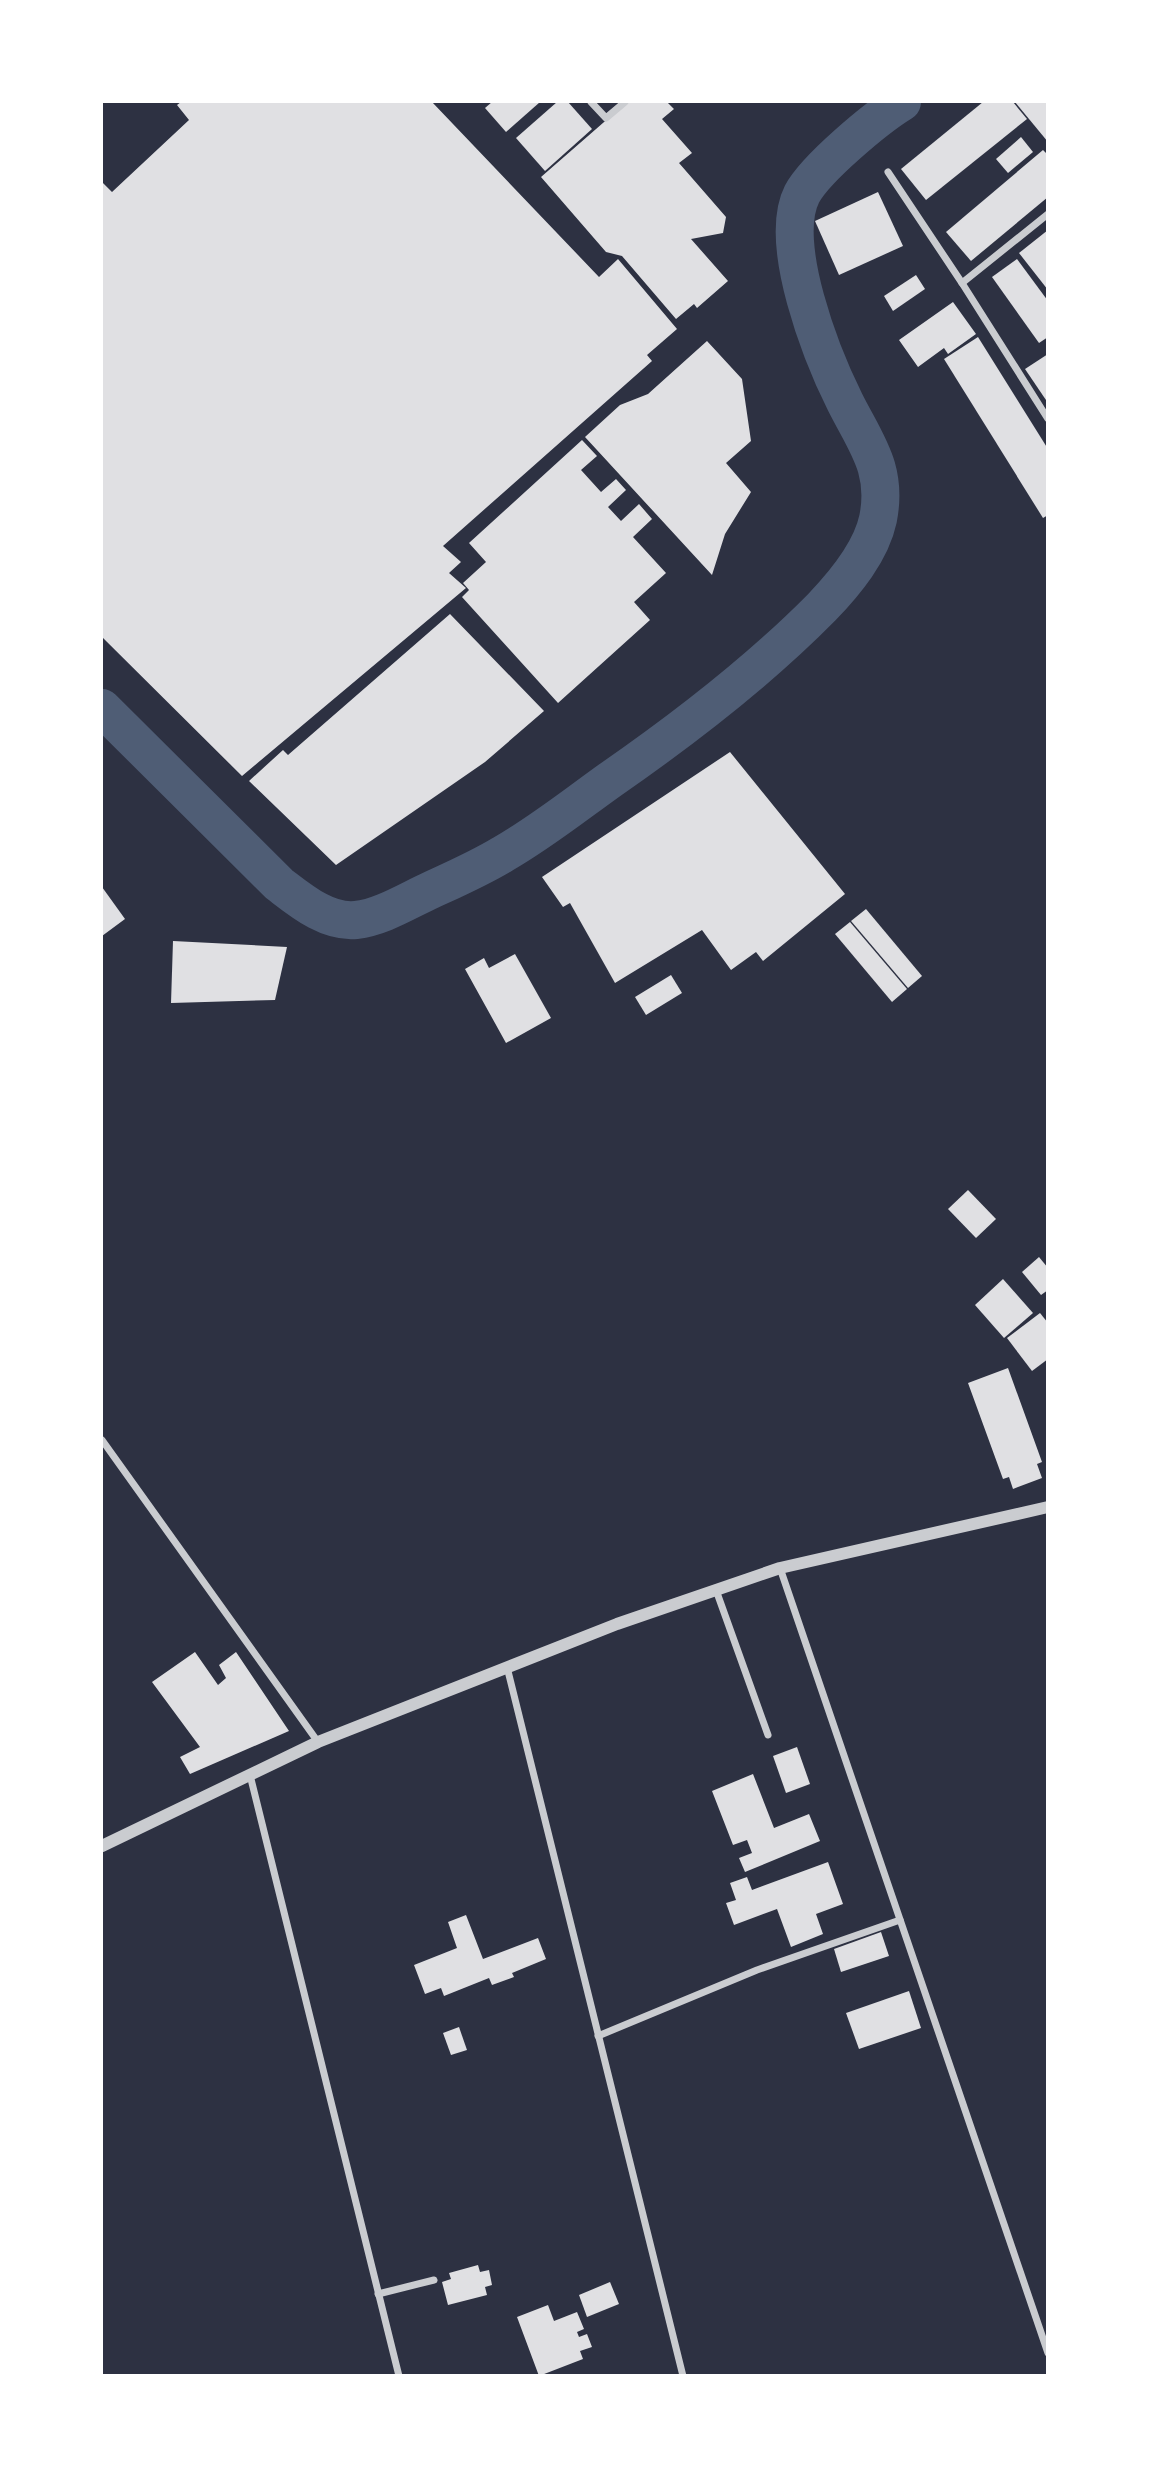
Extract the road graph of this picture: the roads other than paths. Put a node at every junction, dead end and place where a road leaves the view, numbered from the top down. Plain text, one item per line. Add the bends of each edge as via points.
1 (591, 102) edge
2 (625, 102) edge
3 (888, 172) dead end
4 (1048, 214) edge
5 (962, 283) junction
6 (1048, 419) edge
7 (102, 1440) edge
8 (1048, 1507) edge
9 (780, 1568) junction
10 (716, 1590) junction
11 (507, 1667) junction
12 (768, 1735) dead end
13 (318, 1742) junction
14 (250, 1775) junction
15 (102, 1846) edge
16 (900, 1920) junction
17 (598, 2036) junction
18 (435, 2280) dead end
19 (379, 2294) junction
20 (1048, 2353) edge
21 (399, 2375) edge
22 (683, 2375) edge

1 - 2 street via 606,118
3 - 5 street
4 - 5 street
5 - 6 street
7 - 13 street
8 - 9 street
9 - 10 street
9 - 16 street
10 - 11 street
10 - 12 street
11 - 13 street
11 - 17 street
13 - 14 street
14 - 15 street
14 - 19 street
16 - 17 street via 757,1970
16 - 20 street
17 - 22 street
18 - 19 street
19 - 21 street

